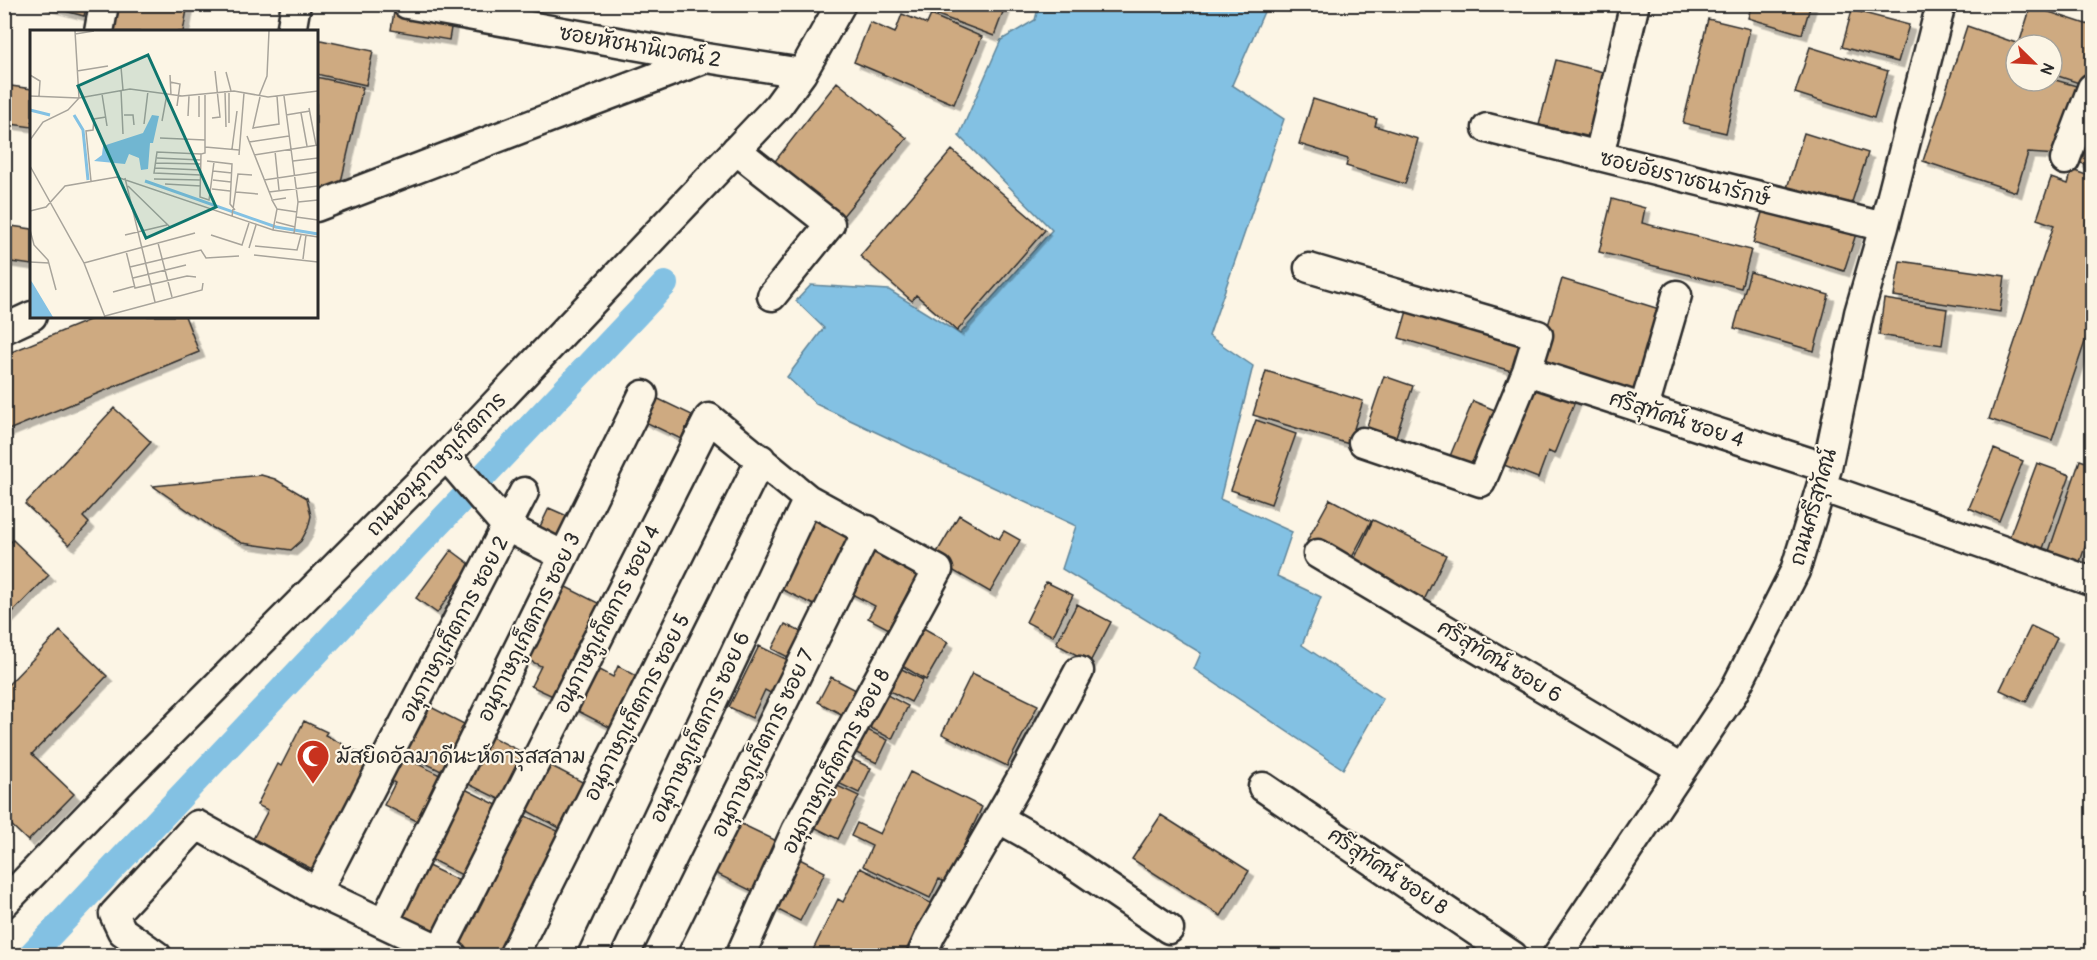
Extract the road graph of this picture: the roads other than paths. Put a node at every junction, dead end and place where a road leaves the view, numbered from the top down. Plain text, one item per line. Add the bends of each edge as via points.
1 (104, 4) edge
2 (296, 4) edge
3 (407, 4) edge
4 (841, 4) edge
5 (1631, 4) edge
6 (1941, 4) edge
7 (99, 30) edge
8 (291, 30) edge
9 (706, 58) junction
10 (802, 73) junction
11 (2092, 88) edge
12 (1487, 128) dead end
13 (736, 150) junction
14 (1599, 156) junction
15 (2065, 160) dead end
16 (318, 206) edge
17 (1884, 227) junction
18 (1309, 268) dead end
19 (1677, 295) dead end
20 (772, 296) dead end
21 (30, 317) edge
22 (4, 329) edge
23 (1527, 371) junction
24 (643, 395) dead end
25 (1644, 408) junction
26 (1363, 442) dead end
27 (446, 456) junction
28 (761, 459) junction
29 (1824, 478) junction
30 (524, 492) dead end
31 (808, 499) junction
32 (507, 527) junction
33 (868, 530) junction
34 (1318, 554) dead end
35 (564, 556) junction
36 (2090, 581) dead end
37 (1079, 671) dead end
38 (1681, 769) junction
39 (1263, 787) dead end
40 (998, 818) junction
41 (317, 892) junction
42 (4, 903) edge
43 (384, 922) junction
44 (1169, 929) dead end
45 (447, 952) edge
46 (157, 956) edge
47 (513, 956) edge
48 (592, 956) edge
49 (658, 956) edge
50 (740, 956) edge
51 (921, 956) edge
52 (1514, 956) edge
53 (1557, 956) edge

1 - 7 street
2 - 8 street
3 - 9 street, ซอยหัชนานิเวศน์ 2
4 - 10 street, ถนนอนุภาษภูเก็ตการ
5 - 14 street via 1634,7
6 - 17 street, ถนนศรีสุทัศน์
9 - 10 street, ซอยหัชนานิเวศน์ 2
9 - 16 street
10 - 13 street, ถนนอนุภาษภูเก็ตการ via 778,106
11 - 15 street
12 - 14 street, ซอยอัยราชธนารักษ์
13 - 20 street via 830,224
13 - 27 street, ถนนอนุภาษภูเก็ตการ
14 - 17 street, ซอยอัยราชธนารักษ์
17 - 29 street, ถนนศรีสุทัศน์ via 1859,313
18 - 23 street via 1538,335
19 - 25 street
21 - 22 street
23 - 25 street, ศรีสุทัศน์ ซอย 4
23 - 26 street via 1481,482
24 - 35 street, อนุภาษภูเก็ตการ ซอย 3
25 - 29 street, ศรีสุทัศน์ ซอย 4
27 - 32 street
27 - 42 street, ถนนอนุภาษภูเก็ตการ
28 - 31 street
28 - 45 street, อนุภาษภูเก็ตการ ซอย 4 via 709,418
28 - 47 street, อนุภาษภูเก็ตการ ซอย 5
29 - 36 street, ศรีสุทัศน์ ซอย 4
29 - 38 street, ถนนศรีสุทัศน์ via 1795,571 1733,693
30 - 32 street, อนุภาษภูเก็ตการ ซอย 2
31 - 33 street
31 - 48 street, อนุภาษภูเก็ตการ ซอย 6
32 - 35 street
32 - 41 street, อนุภาษภูเก็ตการ ซอย 2
33 - 49 street, อนุภาษภูเก็ตการ ซอย 7
33 - 50 street, อนุภาษภูเก็ตการ ซอย 8 via 938,570 796,831
34 - 38 street, ศรีสุทัศน์ ซอย 6
35 - 43 street, อนุภาษภูเก็ตการ ซอย 3
37 - 40 street
38 - 53 street, ถนนศรีสุทัศน์
39 - 52 street, ศรีสุทัศน์ ซอย 8
40 - 44 street via 1044,844
40 - 51 street
41 - 43 street
41 - 46 street via 196,825 114,914 122,931
43 - 45 street

